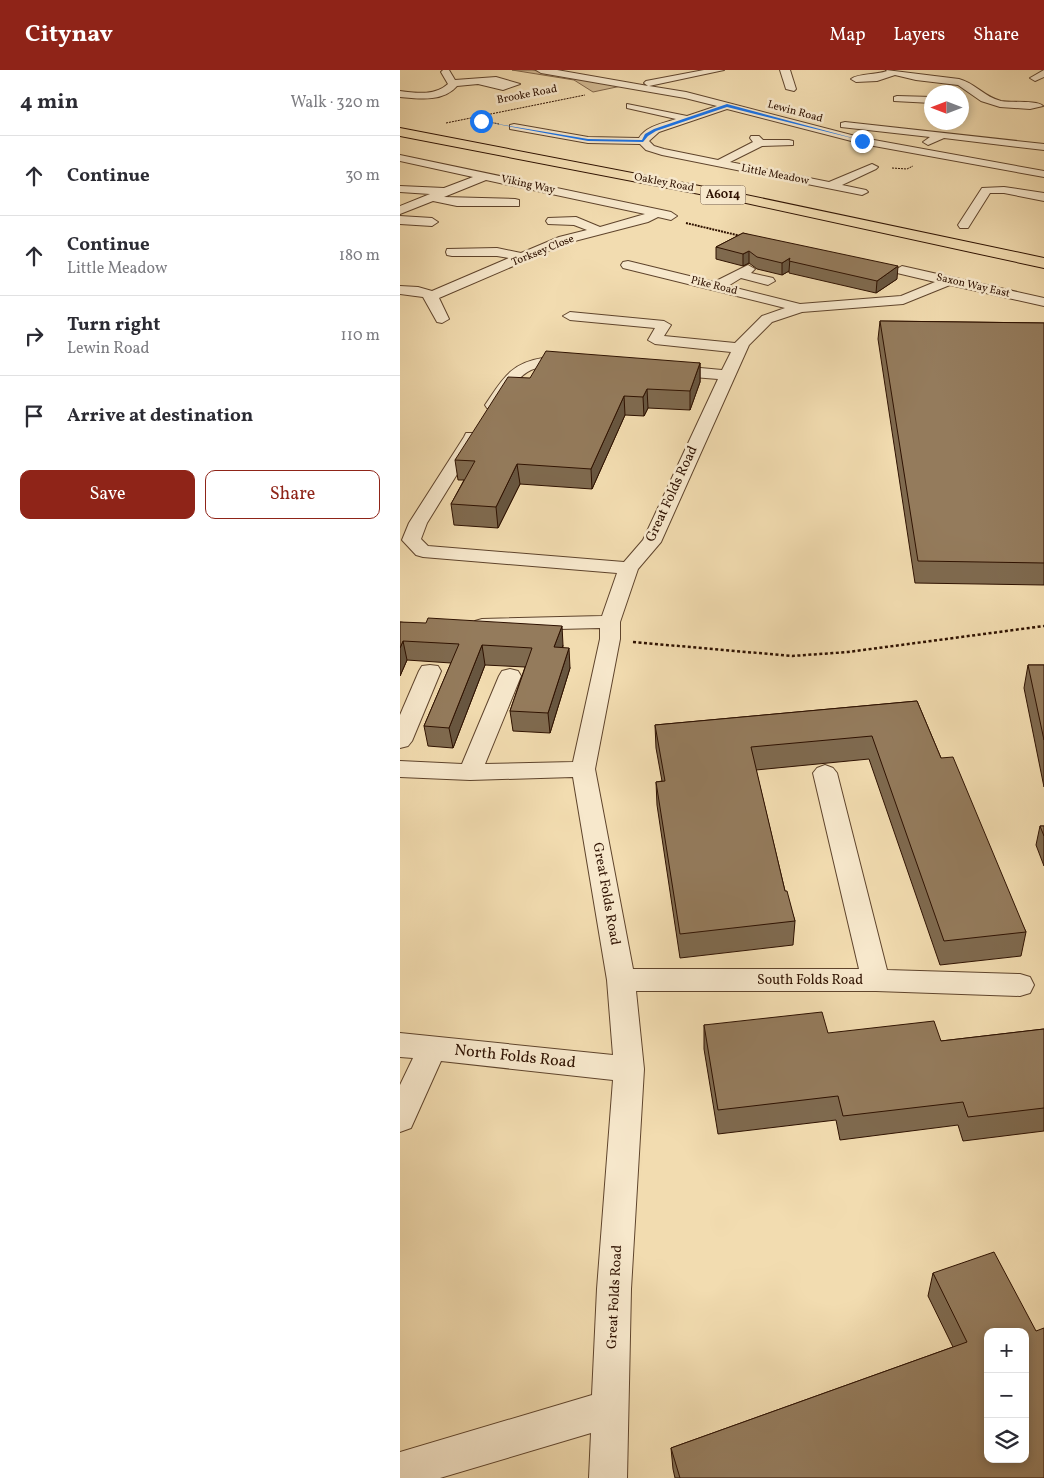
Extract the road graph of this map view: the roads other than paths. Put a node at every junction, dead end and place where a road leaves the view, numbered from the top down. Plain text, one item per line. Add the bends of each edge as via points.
1 (446, 70) edge
2 (541, 70) edge
3 (597, 70) edge
4 (718, 70) edge
5 (786, 70) edge
6 (893, 71) edge
7 (1044, 73) edge
8 (579, 76) junction
9 (973, 77) dead end
10 (1035, 78) dead end
11 (856, 80) dead end
12 (954, 81) junction
13 (481, 82) dead end
14 (452, 83) junction
15 (638, 86) junction
16 (791, 89) dead end
17 (401, 94) edge
18 (969, 96) edge
19 (981, 96) junction
20 (897, 99) dead end
21 (1022, 99) dead end
22 (924, 100) edge
23 (727, 106) junction
24 (1038, 106) dead end
25 (617, 107) dead end
26 (790, 117) dead end
27 (688, 119) junction
28 (551, 123) dead end
29 (514, 127) road end
30 (538, 130) junction
31 (402, 132) edge
32 (942, 135) junction
33 (758, 140) joint
34 (643, 141) junction
35 (789, 144) dead end
36 (1044, 146) edge
37 (910, 151) junction
38 (400, 158) edge
39 (720, 164) junction
40 (873, 165) dead end
41 (1044, 174) edge
42 (486, 176) junction
43 (975, 185) dead end
44 (830, 186) junction
45 (990, 188) junction
46 (400, 189) edge
47 (862, 192) dead end
48 (447, 193) junction
49 (1044, 197) edge
50 (432, 198) junction
51 (515, 203) dead end
52 (400, 210) edge
53 (656, 212) junction
54 (671, 216) road end
55 (964, 219) dead end
56 (400, 220) edge
57 (552, 221) dead end
58 (432, 222) dead end
59 (599, 231) junction
60 (452, 252) dead end
61 (524, 258) junction
62 (674, 263) dead end
63 (1044, 263) edge
64 (628, 265) dead end
65 (902, 270) dead end
66 (657, 271) junction
67 (948, 280) junction
68 (768, 281) dead end
69 (716, 286) junction
70 (400, 290) edge
71 (432, 296) junction
72 (1044, 302) edge
73 (800, 308) junction
74 (570, 316) dead end
75 (442, 319) dead end
76 (740, 346) junction
77 (593, 365) edge
78 (651, 369) edge
79 (728, 375) junction
80 (629, 568) junction
81 (464, 626) edge
82 (610, 631) junction
83 (430, 671) dead end
84 (510, 676) dead end
85 (400, 741) edge
86 (400, 769) edge
87 (584, 769) junction
88 (470, 772) junction
89 (825, 773) dead end
90 (621, 980) junction
91 (876, 980) junction
92 (1020, 985) dead end
93 (400, 1045) edge
94 (432, 1048) junction
95 (629, 1069) junction
96 (400, 1119) edge
97 (609, 1409) junction
98 (400, 1471) edge
99 (608, 1478) edge

1 - 14 street
2 - 8 street, Lewin Road
3 - 8 street
4 - 15 street
5 - 16 street
6 - 11 street via 877,78
6 - 12 street
7 - 10 street
8 - 15 street, Lewin Road
9 - 12 street
12 - 19 street
13 - 14 street
14 - 17 street via 452,87 436,94
15 - 23 street, Lewin Road
18 - 19 street
19 - 21 street via 1009,94
19 - 24 street via 1013,106
20 - 22 street
23 - 27 street
23 - 37 street, Lewin Road
25 - 27 street via 633,104
26 - 32 street via 829,126 862,123
27 - 34 street via 650,132
28 - 30 street
29 - 30 street, Little Meadow
30 - 34 street, Little Meadow via 594,140
31 - 63 main road, Oakley Road / A6014 via 746,199
32 - 36 street
32 - 37 street
33 - 35 street
33 - 39 street, Little Meadow
34 - 39 street, Little Meadow via 650,148 662,152
37 - 41 street, Lewin Road
38 - 42 street, Viking Way
39 - 44 street, Little Meadow
40 - 44 street
42 - 48 street
42 - 53 street, Viking Way
43 - 45 street
44 - 47 street, Little Meadow
45 - 49 street
45 - 55 street via 983,192
46 - 48 street
48 - 50 street
50 - 51 street
50 - 52 street
53 - 54 street, Viking Way
53 - 59 street, Torksey Close via 644,219
56 - 58 street
57 - 59 street via 576,221
59 - 61 street, Torksey Close via 563,240
60 - 61 street via 497,252
61 - 71 street, Torksey Close
62 - 66 street
64 - 66 street, Pike Road
65 - 67 street, Saxon Way East
66 - 69 street, Pike Road
67 - 72 street, Saxon Way East
67 - 73 street via 903,300
68 - 69 street via 743,272
69 - 73 street, Pike Road
70 - 71 street via 422,291
71 - 75 street
73 - 76 street via 767,319
74 - 76 street via 664,325 655,340
76 - 79 street, Great Folds Road
77 - 80 street via 535,362 514,373 418,523 411,540 423,551
78 - 79 street
79 - 80 street, Great Folds Road via 652,542
80 - 82 street, Great Folds Road
81 - 82 street via 536,622
82 - 87 street, Great Folds Road
83 - 85 street
84 - 88 street
86 - 88 street
87 - 88 street
87 - 90 street, Great Folds Road
89 - 91 street, South Folds Road
90 - 91 street, South Folds Road
90 - 95 street, Great Folds Road
91 - 92 street
93 - 94 street, North Folds Road
94 - 95 street, North Folds Road
94 - 96 street
95 - 97 street, Great Folds Road
97 - 98 street
97 - 99 street, Great Folds Road

